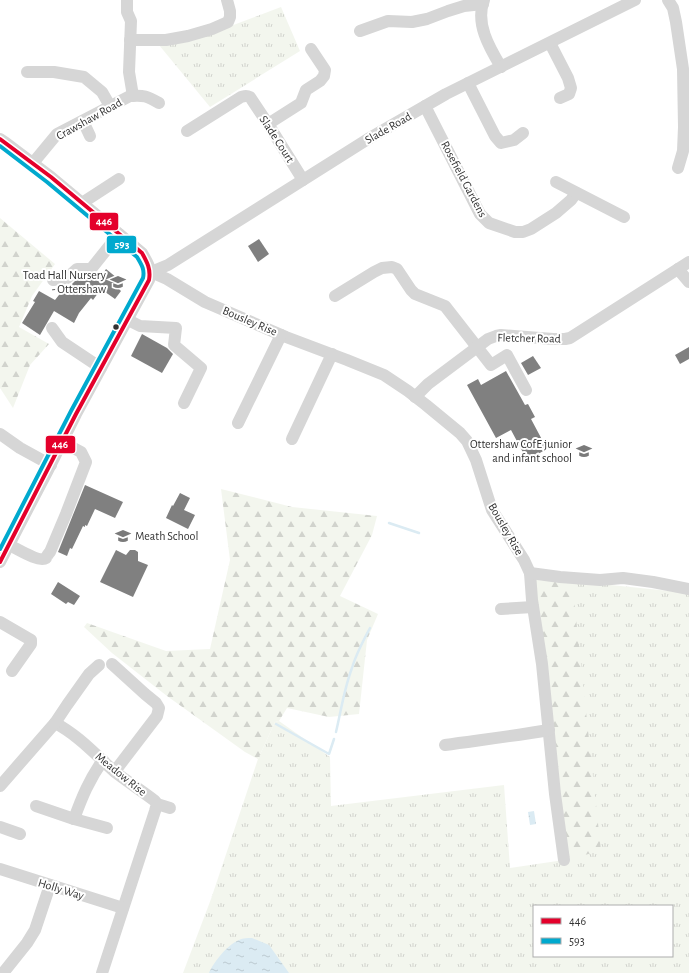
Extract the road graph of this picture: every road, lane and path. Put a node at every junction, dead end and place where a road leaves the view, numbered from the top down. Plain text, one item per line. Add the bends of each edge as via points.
1 (127, 0) edge
2 (227, 0) edge
3 (635, 0) edge
4 (668, 0) edge
5 (484, 2) edge
6 (360, 30) dead end
7 (130, 40) junction
8 (550, 43) junction
9 (311, 49) dead end
10 (501, 67) junction
11 (27, 72) dead end
12 (468, 83) junction
13 (133, 96) junction
14 (560, 98) dead end
15 (159, 103) dead end
16 (110, 106) junction
17 (425, 106) junction
18 (83, 120) junction
19 (268, 124) junction
20 (187, 131) dead end
21 (523, 133) dead end
22 (90, 136) dead end
23 (0, 139) edge
24 (33, 163) junction
25 (678, 168) dead end
26 (120, 179) dead end
27 (303, 180) junction
28 (556, 182) dead end
29 (576, 192) junction
30 (82, 203) junction
31 (624, 217) dead end
32 (119, 234) junction
33 (689, 262) edge
34 (678, 269) junction
35 (151, 272) junction
36 (53, 280) dead end
37 (689, 282) edge
38 (335, 297) dead end
39 (128, 320) junction
40 (52, 328) dead end
41 (281, 334) junction
42 (476, 347) junction
43 (332, 354) junction
44 (101, 368) junction
45 (526, 390) dead end
46 (415, 397) junction
47 (184, 403) dead end
48 (238, 423) dead end
49 (0, 434) edge
50 (292, 439) dead end
51 (62, 442) junction
52 (51, 464) junction
53 (9, 545) junction
54 (0, 562) edge
55 (530, 573) junction
56 (689, 589) edge
57 (534, 607) junction
58 (501, 609) dead end
59 (0, 622) edge
60 (112, 664) dead end
61 (99, 665) dead end
62 (12, 670) dead end
63 (55, 723) junction
64 (549, 730) junction
65 (445, 745) dead end
66 (103, 760) junction
67 (115, 771) junction
68 (0, 786) edge
69 (157, 804) junction
70 (36, 806) dead end
71 (170, 808) dead end
72 (74, 819) junction
73 (0, 827) edge
74 (107, 828) dead end
75 (20, 834) dead end
76 (564, 860) dead end
77 (0, 870) edge
78 (50, 885) junction
79 (123, 908) junction
80 (3, 973) edge
81 (102, 973) edge

1 - 7 street, Crawshaw Road via 127,12 131,21
2 - 7 street via 230,11 228,22 212,29 166,40
3 - 8 street, Slade Road
4 - 25 street via 676,22 682,69 684,127 683,151
5 - 6 street via 448,10 427,19 412,22 388,21
5 - 10 street via 481,19 485,34
7 - 13 street, Crawshaw Road via 129,68
8 - 10 street, Slade Road
8 - 14 street via 571,88 569,94
9 - 19 street via 324,70 324,76 306,90 301,103
10 - 12 street, Slade Road
11 - 16 street via 54,72 84,77 102,92
12 - 17 street, Slade Road
12 - 21 street via 500,143 514,140
13 - 15 street, Crawshaw Road via 141,95
13 - 16 street, Crawshaw Road
16 - 18 street, Crawshaw Road
17 - 27 street, Slade Road
17 - 29 street, Rosefield Gardens via 480,214 489,223 515,232 531,229 556,213
18 - 22 street
18 - 24 street, Crawshaw Road via 57,134
19 - 20 street, Slade Court via 250,97 246,96
19 - 27 street, Slade Court
23 - 24 street
24 - 30 street
26 - 30 street
27 - 35 street, Slade Road via 168,265
28 - 29 street
29 - 31 street
30 - 32 street
32 - 35 street via 142,253
32 - 36 street via 91,269 77,269 67,278
33 - 34 street, Fletcher Road
34 - 37 street
34 - 42 street, Fletcher Road via 570,338 502,335 488,339
35 - 39 street
35 - 41 street, Bousley Rise via 205,302
38 - 42 street via 374,272 392,267 397,269 415,294 445,306
39 - 44 street
39 - 47 street via 140,326 176,328 174,345 201,368
40 - 44 street via 62,342
41 - 43 street, Bousley Rise
41 - 48 street
42 - 45 street via 491,365 507,355
42 - 46 street, Fletcher Road
43 - 46 street, Bousley Rise via 384,375
43 - 50 street
44 - 51 street
46 - 55 street, Bousley Rise via 467,441 492,510
49 - 52 street
51 - 52 street
51 - 53 street via 80,452 86,462 50,552 41,559
52 - 53 street
53 - 54 street
55 - 56 street via 593,580 622,578
55 - 57 street, Bousley Rise
57 - 58 street
57 - 64 street, Bousley Rise
59 - 62 street via 31,640 31,644
60 - 67 street via 159,708 157,716
61 - 63 street via 89,674
63 - 66 street, Meadow Rise
63 - 68 street
64 - 65 street
64 - 76 street, Bousley Rise
66 - 67 street, Meadow Rise
66 - 72 street via 88,783
67 - 69 street, Meadow Rise
69 - 71 street
69 - 79 street, Meadow Rise
70 - 72 street
72 - 74 street
73 - 75 street
77 - 78 street, Holly Way
78 - 79 street, Holly Way
78 - 80 street via 35,930
79 - 81 street, Meadow Rise

